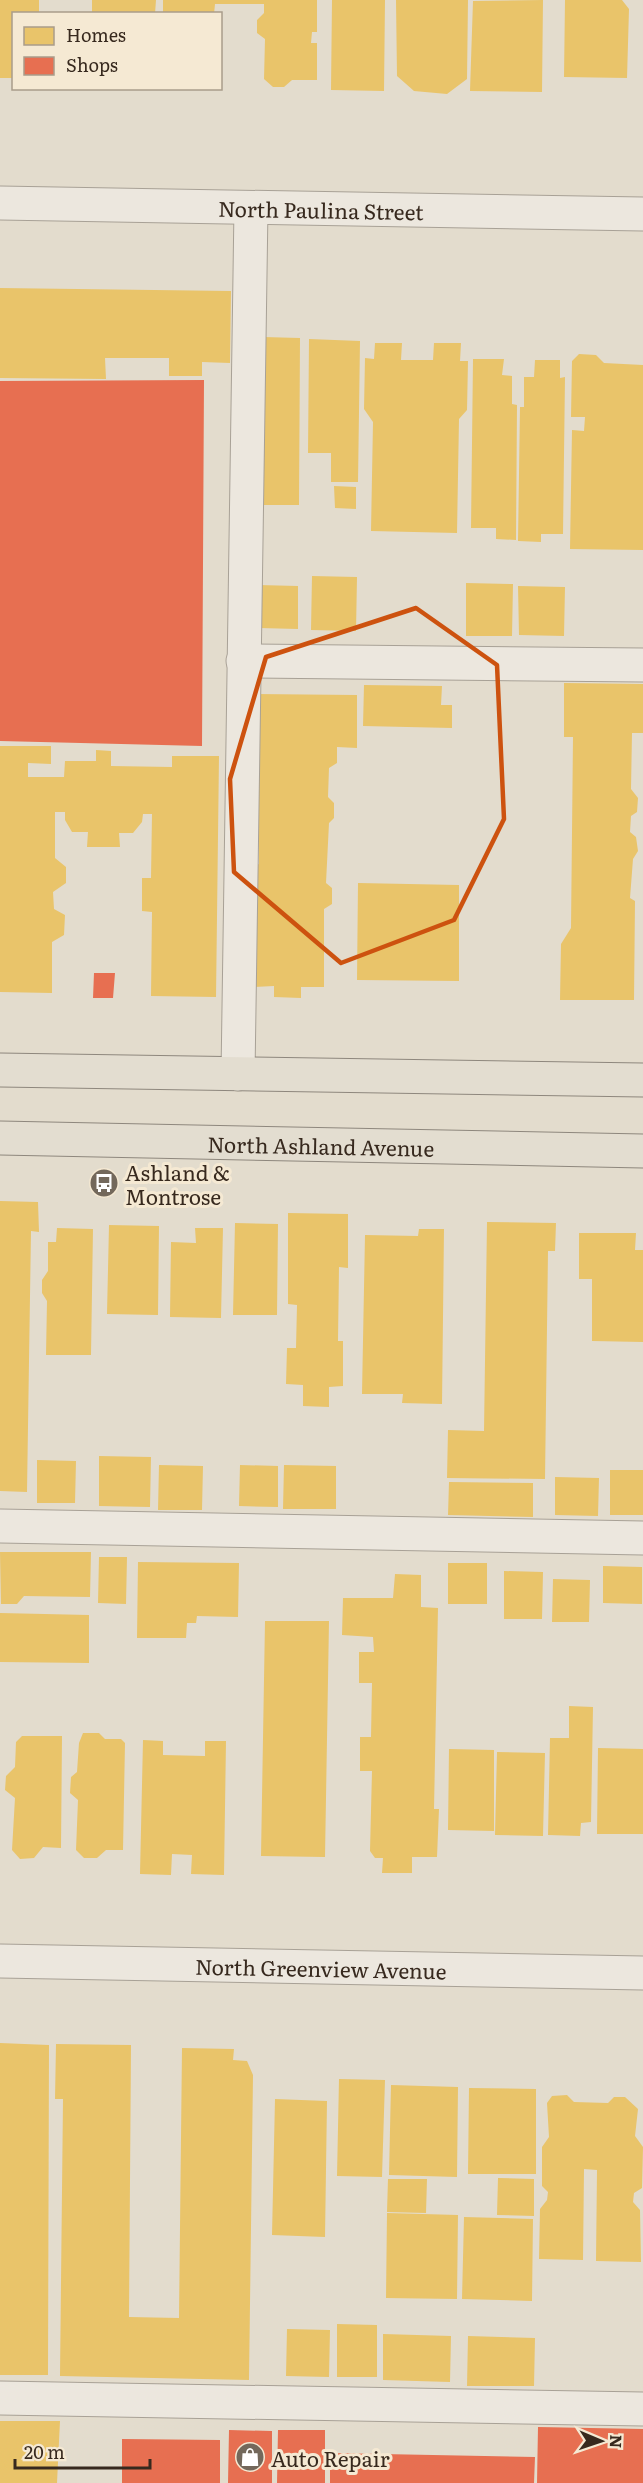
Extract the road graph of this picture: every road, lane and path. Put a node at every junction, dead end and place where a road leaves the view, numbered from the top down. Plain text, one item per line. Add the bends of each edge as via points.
1 (0, 203) edge
2 (251, 207) junction
3 (643, 214) edge
4 (243, 661) junction
5 (643, 665) edge
6 (0, 1070) edge
7 (238, 1074) junction
8 (643, 1080) edge
9 (0, 1138) edge
10 (643, 1151) edge
11 (0, 1526) edge
12 (643, 1538) edge
13 (0, 1961) edge
14 (643, 1973) edge
15 (0, 2398) edge
16 (643, 2409) edge

1 - 2 street, North Paulina Street
2 - 3 street, North Paulina Street
2 - 4 street
4 - 5 street
4 - 7 street
6 - 7 main road
7 - 8 main road
9 - 10 main road, North Ashland Avenue
11 - 12 street
13 - 14 street, North Greenview Avenue
15 - 16 street

